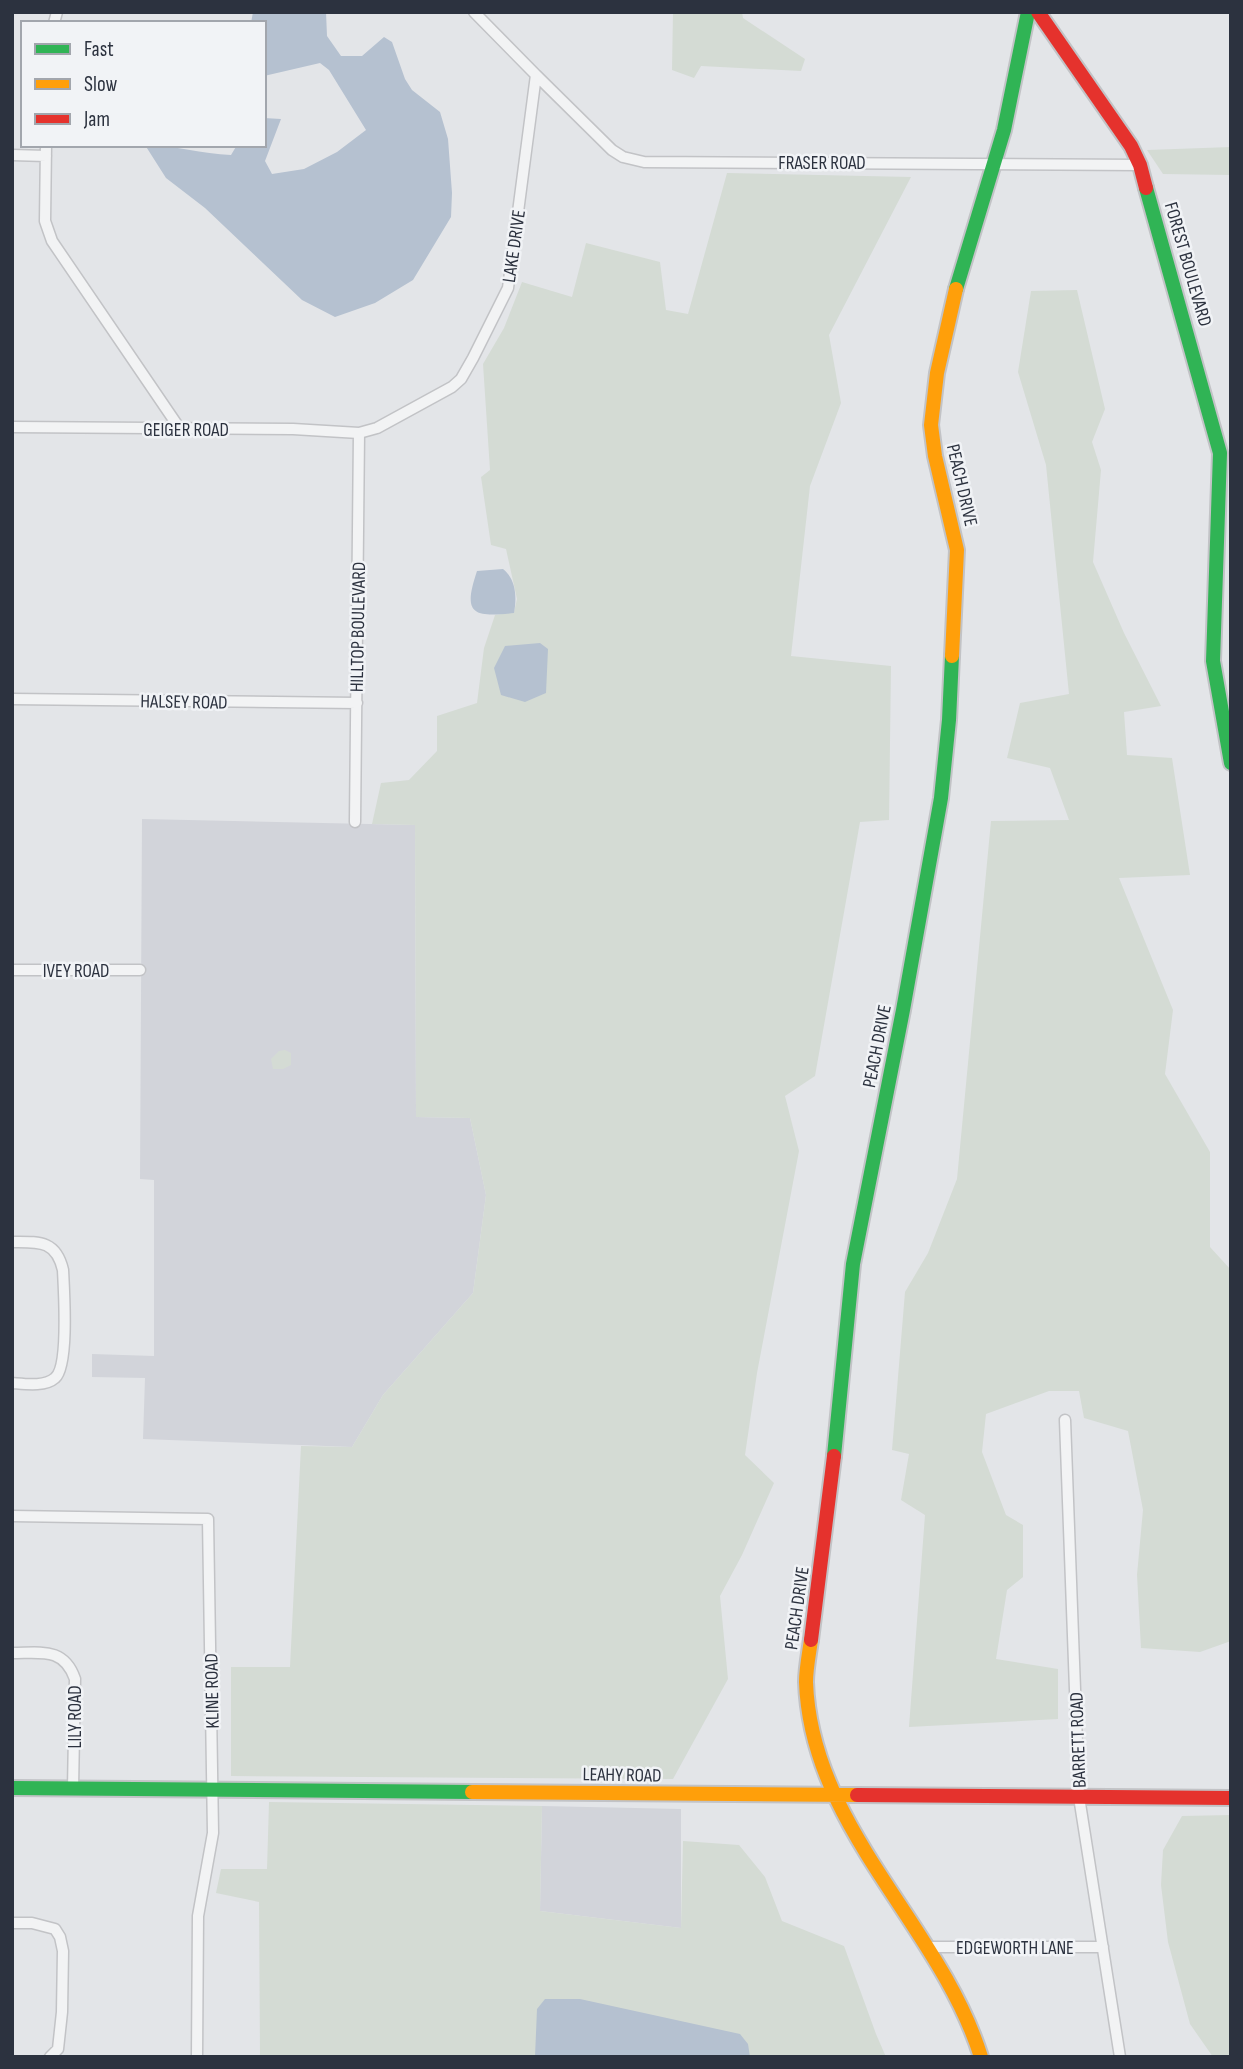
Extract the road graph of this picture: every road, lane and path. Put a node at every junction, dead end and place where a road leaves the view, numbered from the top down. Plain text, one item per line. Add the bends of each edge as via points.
1 (474, 12) edge
2 (1028, 12) edge
3 (1038, 12) edge
4 (536, 75) junction
5 (46, 151) edge
6 (12, 155) edge
7 (995, 164) junction
8 (1140, 164) junction
9 (12, 427) edge
10 (180, 429) junction
11 (359, 433) junction
12 (12, 699) edge
13 (357, 703) junction
14 (1231, 763) edge
15 (355, 822) dead end
16 (12, 970) edge
17 (141, 970) dead end
18 (12, 1242) edge
19 (12, 1383) edge
20 (1065, 1420) dead end
21 (12, 1516) edge
22 (12, 1653) edge
23 (12, 1788) edge
24 (73, 1789) junction
25 (213, 1789) junction
26 (834, 1795) junction
27 (1079, 1797) junction
28 (1231, 1798) edge
29 (12, 1923) edge
30 (926, 1947) junction
31 (1103, 1947) junction
32 (50, 2057) edge
33 (197, 2057) edge
34 (981, 2057) edge
35 (1120, 2057) edge

1 - 4 street
2 - 7 main road, PEACH DRIVE
3 - 8 main road, FOREST BOULEVARD
4 - 7 street, FRASER ROAD via 612,150 634,160
4 - 11 street, LAKE DRIVE via 512,269 501,305 461,379 377,428
5 - 6 street
5 - 10 street via 45,220 52,241
7 - 8 street, FRASER ROAD
7 - 26 main road, PEACH DRIVE via 956,285 932,405 935,452 957,550 946,750 927,876 853,1264 807,1669 807,1708
8 - 14 main road, FOREST BOULEVARD via 1220,453 1213,661
9 - 10 street, GEIGER ROAD
10 - 11 street, GEIGER ROAD
11 - 13 street, HILLTOP BOULEVARD
12 - 13 street, HALSEY ROAD
13 - 15 street, HILLTOP BOULEVARD
16 - 17 street, IVEY ROAD
18 - 19 street via 38,1242 60,1256 64,1317 64,1363 56,1378
20 - 27 street, BARRETT ROAD
21 - 25 street, KLINE ROAD via 208,1519
22 - 24 street, LILY ROAD via 50,1653 71,1667 75,1679
23 - 24 main road, LEAHY ROAD
24 - 25 main road, LEAHY ROAD
25 - 26 main road, LEAHY ROAD
25 - 33 street, KLINE ROAD via 213,1833 198,1916
26 - 27 main road, LEAHY ROAD
26 - 30 main road, PEACH DRIVE
27 - 28 main road, LEAHY ROAD
27 - 31 street, BARRETT ROAD
29 - 32 street via 44,1925 60,1937 62,2012 58,2049
30 - 31 street, EDGEWORTH LANE
30 - 34 main road, PEACH DRIVE via 966,2011
31 - 35 street, BARRETT ROAD

